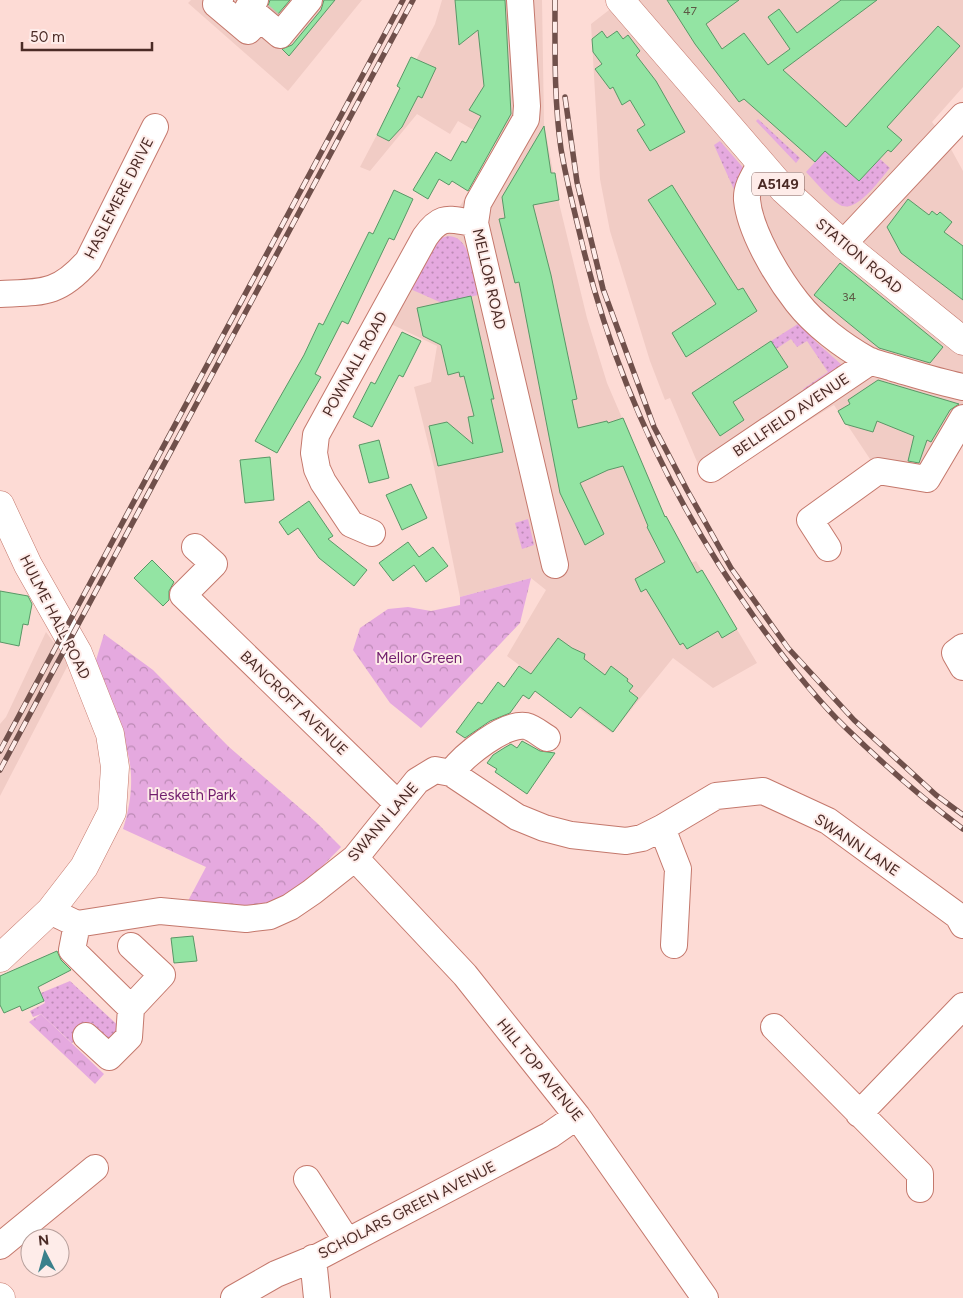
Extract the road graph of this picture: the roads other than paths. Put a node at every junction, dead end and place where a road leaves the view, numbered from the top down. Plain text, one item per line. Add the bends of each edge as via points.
1 (220, 0) edge
2 (255, 0) edge
3 (309, 0) edge
4 (520, 0) edge
5 (620, 0) edge
6 (254, 26) dead end
7 (963, 116) edge
8 (155, 127) dead end
9 (760, 165) junction
10 (475, 223) junction
11 (843, 244) junction
12 (0, 294) edge
13 (963, 341) edge
14 (871, 361) junction
15 (963, 387) edge
16 (963, 418) edge
17 (711, 469) dead end
18 (0, 505) edge
19 (372, 533) dead end
20 (195, 547) dead end
21 (828, 548) dead end
22 (555, 566) dead end
23 (547, 738) dead end
24 (451, 773) junction
25 (398, 804) junction
26 (662, 828) junction
27 (355, 858) junction
28 (50, 911) junction
29 (77, 924) junction
30 (963, 925) edge
31 (674, 945) dead end
32 (131, 946) dead end
33 (0, 958) edge
34 (963, 1006) edge
35 (131, 1008) junction
36 (774, 1027) dead end
37 (86, 1036) dead end
38 (859, 1114) junction
39 (577, 1116) junction
40 (95, 1168) dead end
41 (307, 1179) dead end
42 (920, 1189) dead end
43 (347, 1241) junction
44 (0, 1246) edge
45 (313, 1258) junction
46 (234, 1298) edge
47 (317, 1298) edge
48 (705, 1298) edge

1 - 6 street via 216,4 248,31
2 - 3 street via 248,8 280,35
4 - 10 street, MELLOR ROAD via 526,119 478,203
5 - 9 main road, STATION ROAD / A5149
7 - 11 street
8 - 12 street, HASLEMERE DRIVE via 88,261 74,277 62,286 44,292
9 - 11 main road, STATION ROAD / A5149
9 - 14 street via 750,181 747,199 755,229 769,257 798,303 828,332
10 - 19 street, POWNALL ROAD via 443,220 435,223 424,237 316,434 314,453 322,482 351,524
10 - 22 street, MELLOR ROAD
11 - 13 main road, STATION ROAD / A5149
14 - 15 street
14 - 17 street, BELLFIELD AVENUE
16 - 21 street via 926,479 878,471 810,520
18 - 28 main road, HULME HALL ROAD via 28,565 78,653 110,734 115,767 112,812 104,830 84,867
20 - 25 street, BANCROFT AVENUE via 214,564 184,595
23 - 24 street via 527,726 510,727 469,754
24 - 25 street, SWANN LANE via 442,770 426,774
24 - 26 street, SWANN LANE via 517,817 544,828 571,835 626,841 642,838
25 - 27 street, SWANN LANE
26 - 30 street, SWANN LANE via 716,796 762,791 828,821 958,916
26 - 31 street via 678,869
27 - 29 street, SWANN LANE via 305,897 270,916 246,919 160,912
27 - 39 street, HILL TOP AVENUE via 464,976
28 - 29 street
28 - 33 main road, HULME HALL ROAD
29 - 35 street via 72,950
32 - 35 street via 162,975
34 - 38 street
35 - 37 street via 128,1037 109,1057
36 - 38 street
38 - 42 street via 920,1174
39 - 43 street, SCHOLARS GREEN AVENUE via 550,1135
39 - 48 street, HILL TOP AVENUE
40 - 44 street
41 - 43 street
43 - 45 street, SCHOLARS GREEN AVENUE
45 - 46 street, SCHOLARS GREEN AVENUE
45 - 47 street

